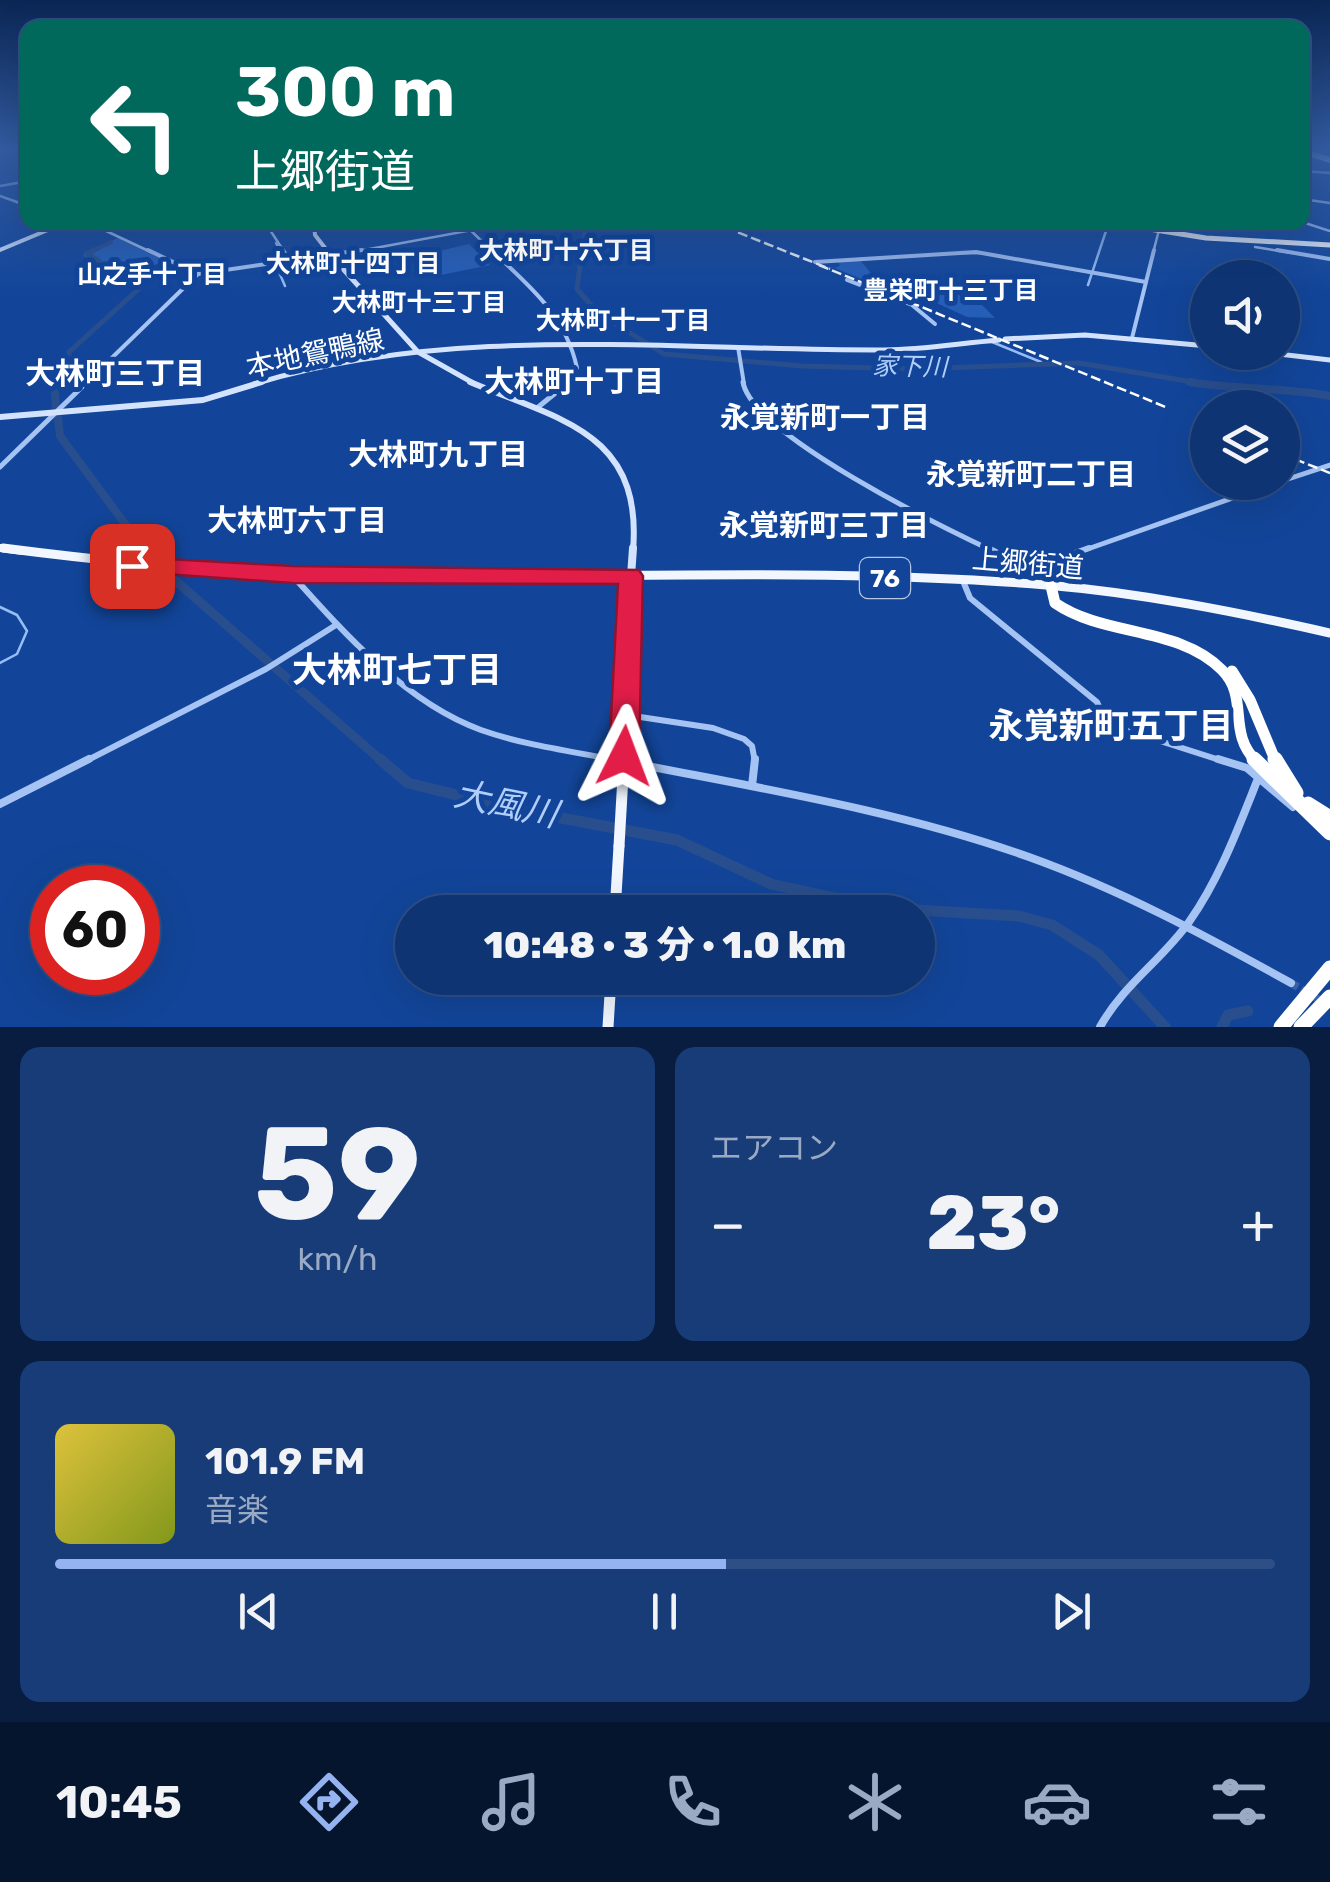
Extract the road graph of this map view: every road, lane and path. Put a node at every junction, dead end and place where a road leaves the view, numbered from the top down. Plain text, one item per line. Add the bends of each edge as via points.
1 (45, 230) edge
2 (104, 230) edge
3 (270, 230) edge
4 (315, 230) edge
5 (474, 230) edge
6 (1159, 230) junction
7 (469, 231) junction
8 (1330, 245) edge
9 (1255, 247) dead end
10 (0, 249) edge
11 (333, 256) junction
12 (1330, 259) edge
13 (292, 262) junction
14 (815, 262) dead end
15 (198, 274) junction
16 (847, 280) dead end
17 (1146, 282) junction
18 (935, 324) dead end
19 (1132, 338) junction
20 (570, 344) junction
21 (1190, 344) edge
22 (738, 346) junction
23 (420, 354) junction
24 (1300, 356) edge
25 (1330, 360) edge
26 (534, 410) junction
27 (58, 413) junction
28 (0, 417) edge
29 (1330, 465) edge
30 (0, 467) edge
31 (1300, 475) edge
32 (1228, 500) edge
33 (0, 548) edge
34 (1030, 569) junction
35 (292, 575) junction
36 (631, 576) junction
37 (962, 580) junction
38 (1051, 586) junction
39 (336, 625) junction
40 (1330, 633) edge
41 (626, 720) junction
42 (1258, 776) junction
43 (752, 787) junction
44 (0, 804) edge
45 (1330, 818) edge
46 (1330, 833) edge
47 (1330, 844) edge
48 (616, 895) edge
49 (1187, 924) junction
50 (1330, 968) edge
51 (1291, 983) tunnel mouth
52 (610, 995) edge
53 (1330, 998) edge
54 (608, 1027) edge
55 (1100, 1027) edge
56 (1281, 1027) edge
57 (1302, 1027) edge

1 - 10 main road
2 - 15 street
3 - 13 street
4 - 11 main road
5 - 7 street
6 - 8 highway
6 - 8 highway
6 - 17 street
7 - 11 street
7 - 20 street via 546,302
9 - 12 street
11 - 13 street
11 - 23 main road
13 - 15 street
14 - 17 street via 976,252
15 - 27 street
16 - 18 street via 912,305
17 - 19 street
19 - 21 main road, 本地鴛鴨線
19 - 22 main road, 本地鴛鴨線 via 1056,335 890,350
20 - 22 main road, 本地鴛鴨線
20 - 23 main road, 本地鴛鴨線
20 - 26 street via 576,368 570,380
22 - 34 street via 741,384 759,408 874,493
23 - 26 main road
23 - 27 main road, 本地鴛鴨線 via 274,378 204,400
24 - 25 main road
26 - 36 main road via 582,432 620,464 634,500
27 - 28 main road, 本地鴛鴨線
27 - 30 street
29 - 31 street
32 - 34 street
33 - 35 main road, 上郷街道 / 76 via 140,566
34 - 38 street
35 - 36 main road, 上郷街道 / 76
35 - 39 street
36 - 37 main road, 上郷街道 / 76
36 - 41 main road
37 - 38 main road, 上郷街道 / 76
37 - 42 street via 970,598 1097,702 1107,724
38 - 40 main road, 上郷街道 / 76
38 - 45 highway via 1078,613 1186,645 1225,664 1243,687 1286,780
38 - 46 highway via 1056,604 1072,615 1190,650 1222,668 1236,690 1236,730 1244,748
39 - 43 street via 441,710 481,730
39 - 44 street via 266,669
41 - 43 street via 744,738 754,754
41 - 48 main road, bridge
42 - 47 street
42 - 49 street via 1234,840
43 - 49 street via 987,843
49 - 51 street
49 - 55 street via 1116,995
50 - 56 highway
52 - 54 main road
53 - 57 highway

